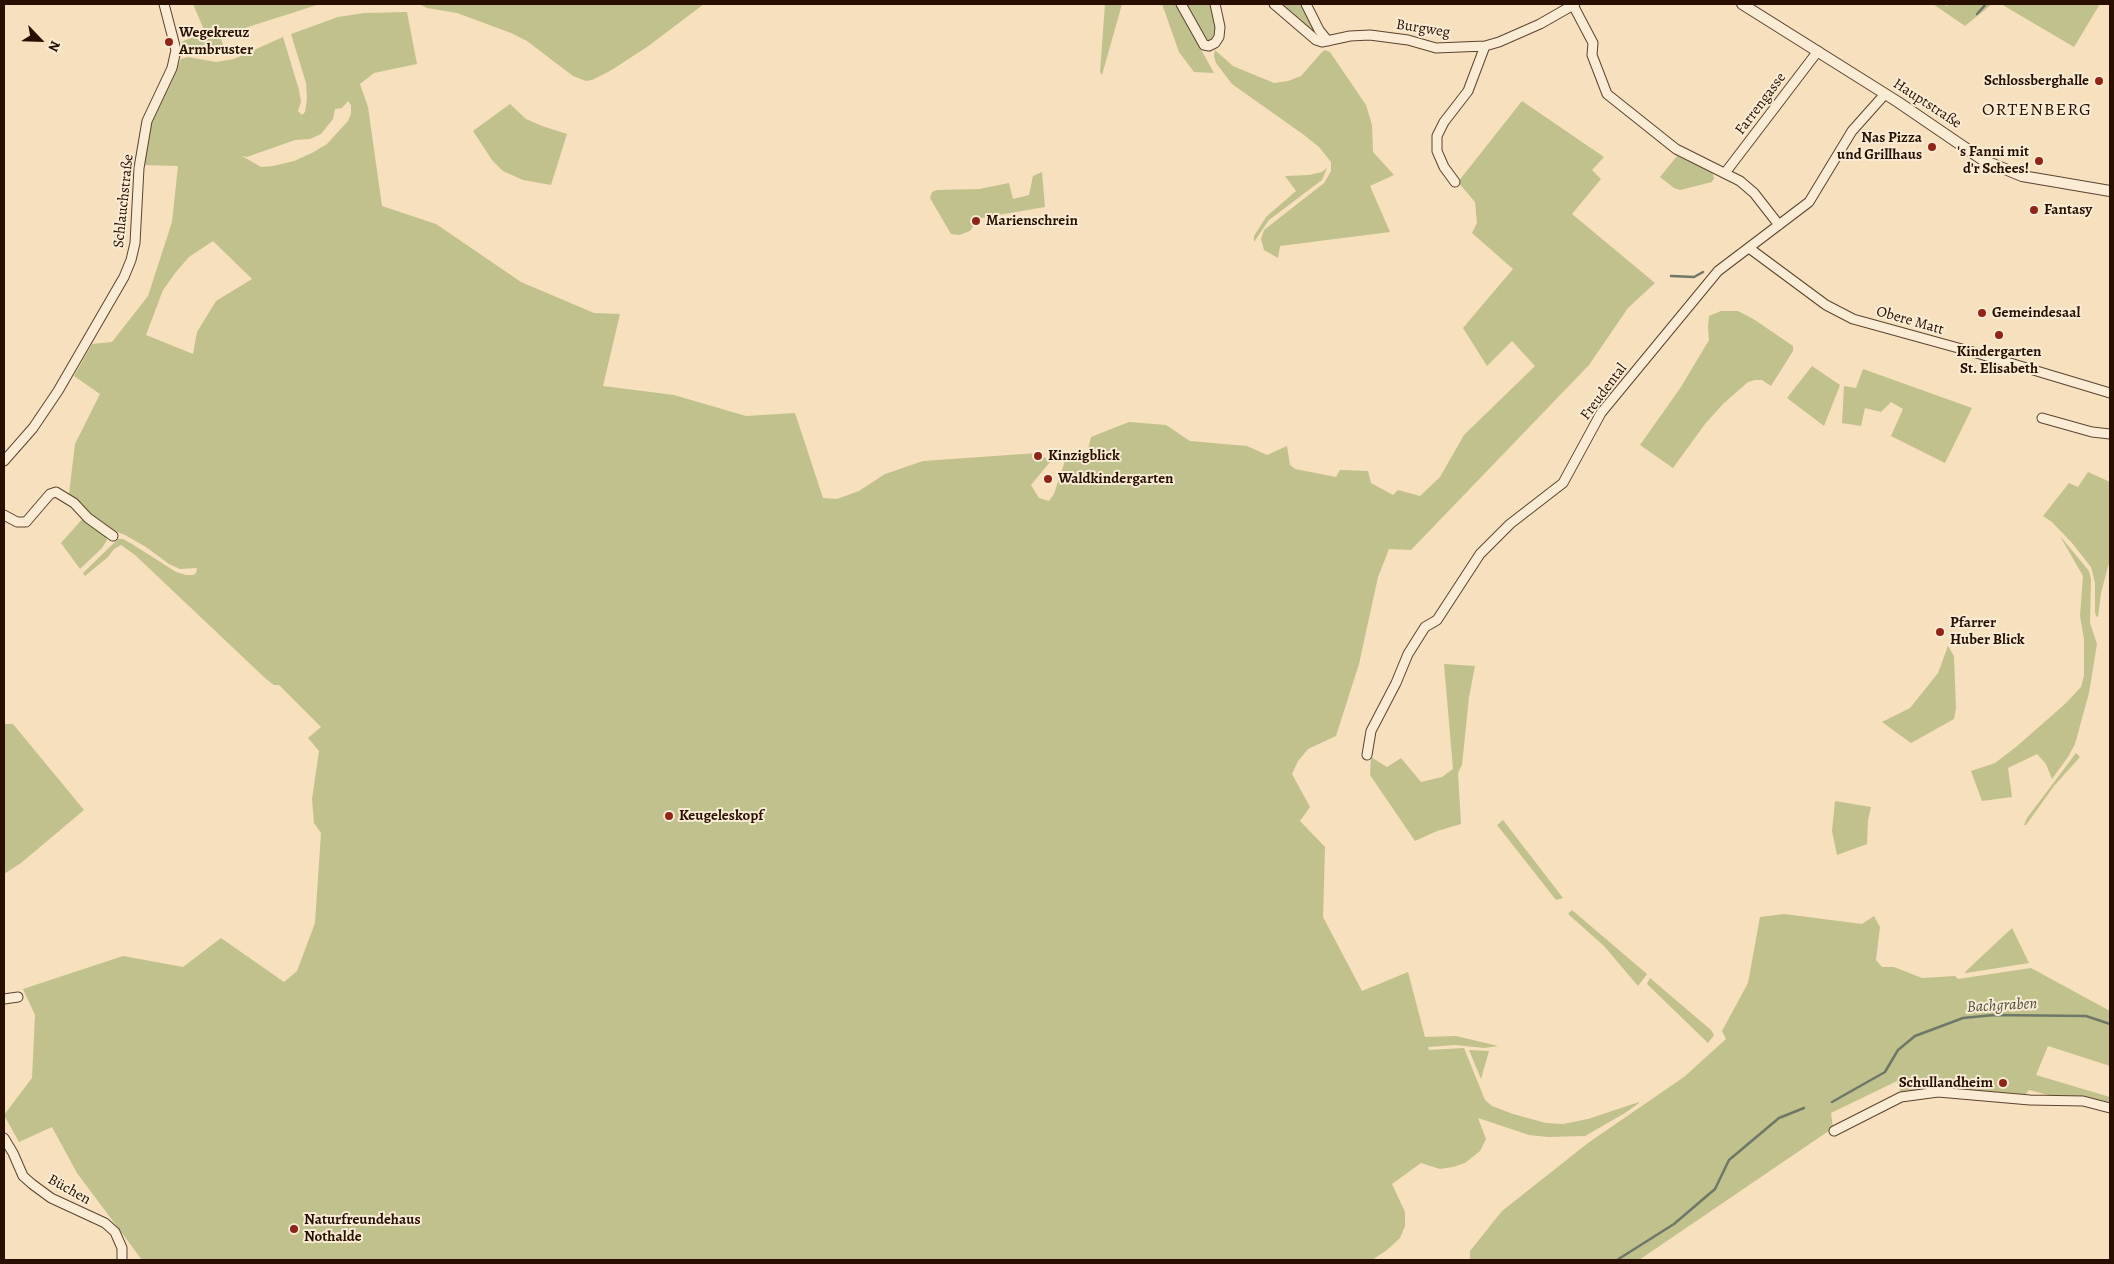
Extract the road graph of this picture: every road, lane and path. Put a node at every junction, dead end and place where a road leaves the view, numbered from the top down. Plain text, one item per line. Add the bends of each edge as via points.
1 (164, 4) edge
2 (1181, 4) edge
3 (1215, 4) edge
4 (1274, 4) edge
5 (1306, 4) edge
6 (1574, 4) edge
7 (1742, 4) edge
8 (1328, 42) junction
9 (1485, 46) junction
10 (1818, 51) junction
11 (1884, 94) junction
12 (1725, 173) junction
13 (1455, 182) dead end
14 (2110, 191) edge
15 (1779, 225) junction
16 (1750, 248) junction
17 (2110, 393) edge
18 (2042, 418) dead end
19 (2110, 434) edge
20 (4, 461) edge
21 (4, 515) edge
22 (112, 536) dead end
23 (1367, 755) dead end
24 (18, 997) dead end
25 (4, 999) edge
26 (2110, 1108) edge
27 (1834, 1131) dead end
28 (4, 1138) edge
29 (122, 1260) edge

1 - 20 street, Schlauchstraße via 176,50 172,68 147,121 139,168 137,228 131,260 58,391 34,428
2 - 3 street via 1204,45 1209,46 1219,37
4 - 8 street via 1316,40
5 - 8 street
6 - 9 street, Burgweg via 1540,24
6 - 12 street, Burgweg via 1593,43 1592,55 1607,94 1676,149
7 - 10 street, Hauptstraße
8 - 9 street, Burgweg via 1370,35 1436,48
9 - 13 street via 1468,91 1436,136 1437,151
10 - 11 street, Hauptstraße
10 - 12 street, Farrengasse
11 - 14 street, Hauptstraße via 1984,160 2022,176
11 - 15 street, Freudental via 1852,131 1809,202
12 - 15 street via 1754,193
15 - 16 street, Freudental
16 - 17 street, Obere Matt via 1826,304 1853,319
16 - 23 street, Freudental via 1718,271 1601,413 1563,483 1486,547 1437,620 1425,627 1408,654 1375,724
18 - 19 street
21 - 22 street via 17,522 26,522 50,494 56,492
24 - 25 street
26 - 27 street via 2083,1101 1938,1092 1901,1097
28 - 29 street, Büchen via 23,1176 32,1184 51,1198 105,1223 115,1232 122,1248

